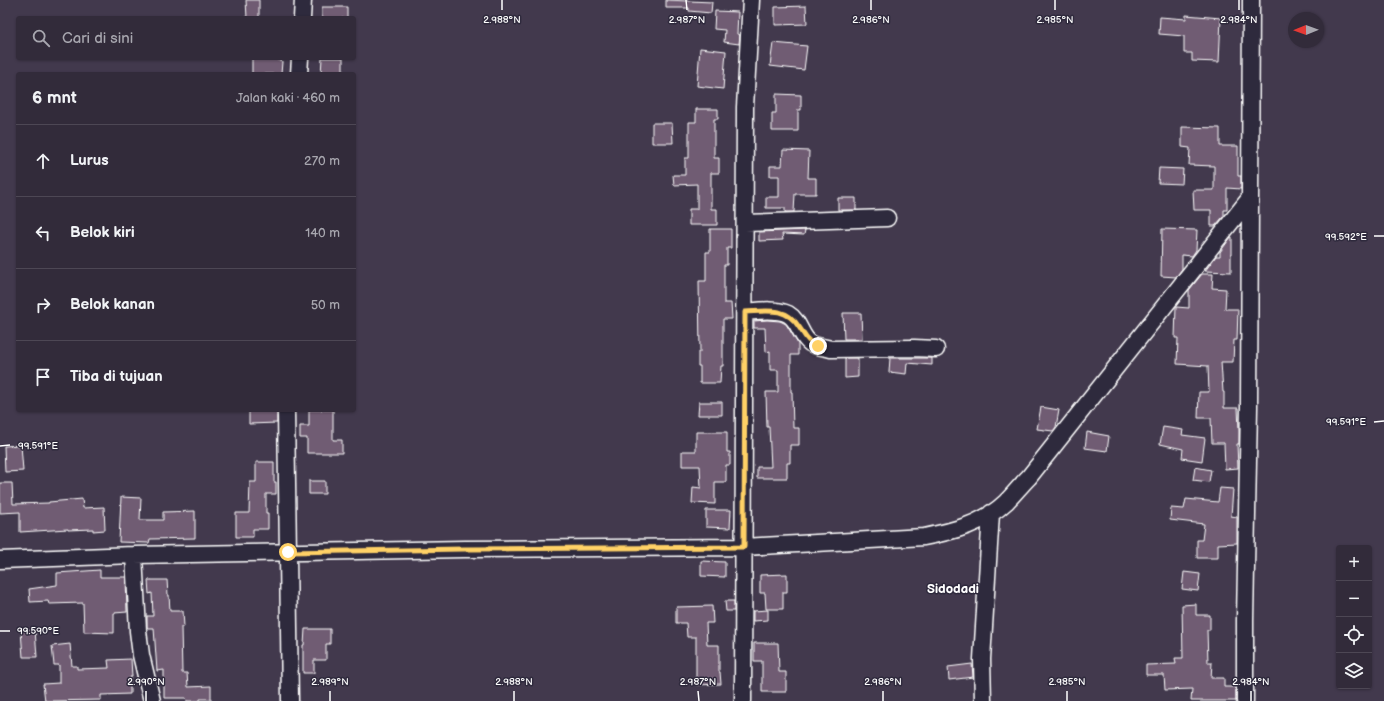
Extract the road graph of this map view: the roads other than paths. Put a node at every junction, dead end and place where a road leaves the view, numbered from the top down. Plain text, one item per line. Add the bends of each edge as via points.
1 (303, 0) edge
2 (751, 0) edge
3 (1252, 0) edge
4 (302, 16) edge
5 (300, 60) edge
6 (299, 72) edge
7 (1250, 198) junction
8 (887, 218) dead end
9 (745, 223) junction
10 (745, 312) junction
11 (936, 350) dead end
12 (286, 412) edge
13 (991, 514) junction
14 (744, 547) junction
15 (288, 552) junction
16 (134, 555) junction
17 (0, 560) edge
18 (152, 701) edge
19 (290, 701) edge
20 (743, 701) edge
21 (983, 701) edge
22 (1245, 701) edge

1 - 4 street
2 - 9 street via 745,107
3 - 7 street
5 - 6 street
7 - 13 street via 1029,476
7 - 22 street
8 - 9 street
9 - 10 street
10 - 11 street via 787,313 795,320 804,338 818,346
10 - 14 street
12 - 15 street
13 - 14 street via 974,524 924,537
13 - 21 street via 982,659
14 - 15 street
14 - 20 street
15 - 16 street
15 - 19 street
16 - 17 street
16 - 18 street via 138,637

